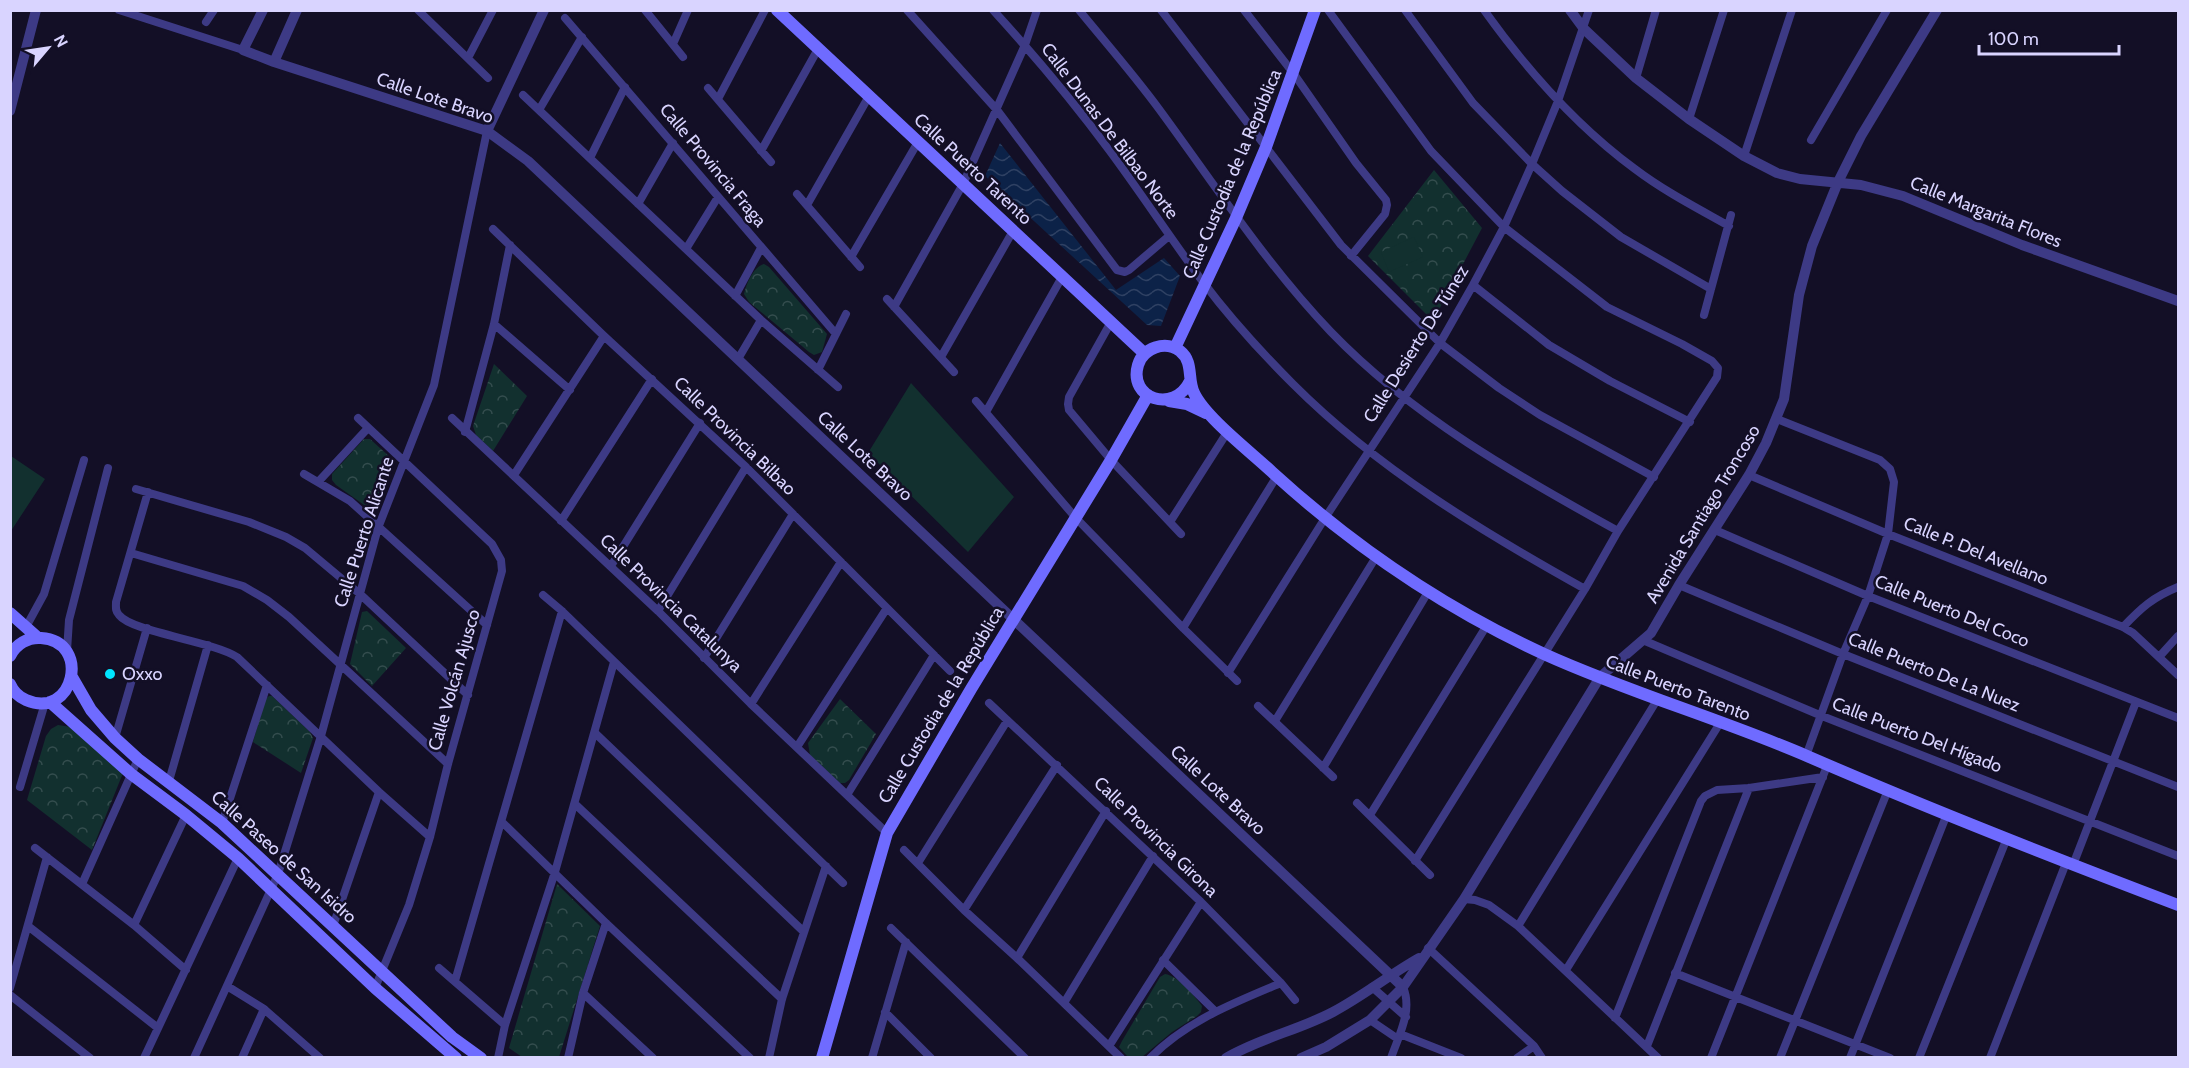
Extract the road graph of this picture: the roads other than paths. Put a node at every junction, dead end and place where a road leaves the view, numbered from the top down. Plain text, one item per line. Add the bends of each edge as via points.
1 (36, 10) edge
2 (119, 10) edge
3 (214, 10) edge
4 (263, 10) edge
5 (297, 10) edge
6 (418, 10) edge
7 (493, 10) edge
8 (544, 10) edge
9 (645, 10) edge
10 (688, 10) edge
11 (765, 10) edge
12 (777, 10) edge
13 (907, 10) edge
14 (993, 10) edge
15 (1037, 10) edge
16 (1079, 10) edge
17 (1161, 10) edge
18 (1244, 10) edge
19 (1316, 10) edge
20 (1328, 10) edge
21 (1405, 10) edge
22 (1484, 10) edge
23 (1570, 10) edge
24 (1589, 10) edge
25 (1656, 10) edge
26 (1724, 10) edge
27 (1792, 10) edge
28 (1887, 10) edge
29 (1937, 10) edge
30 (565, 18) dead end
31 (206, 22) dead end
32 (1584, 29) junction
33 (582, 37) junction
34 (673, 44) junction
35 (1025, 45) junction
36 (818, 49) junction
37 (243, 50) junction
38 (683, 57) dead end
39 (468, 58) junction
40 (274, 62) junction
41 (1294, 74) junction
42 (488, 78) dead end
43 (1636, 78) junction
44 (625, 87) junction
45 (708, 88) dead end
46 (13, 93) edge
47 (524, 95) dead end
48 (869, 96) junction
49 (718, 99) junction
50 (1558, 101) junction
51 (539, 110) junction
52 (997, 110) junction
53 (10, 111) edge
54 (1689, 119) junction
55 (487, 131) junction
56 (1811, 140) dead end
57 (918, 142) junction
58 (673, 143) junction
59 (1266, 147) junction
60 (761, 151) junction
61 (1744, 156) junction
62 (590, 158) junction
63 (771, 162) dead end
64 (1532, 164) junction
65 (1838, 183) junction
66 (963, 184) junction
67 (798, 194) dead end
68 (718, 197) junction
69 (638, 204) junction
70 (807, 205) junction
71 (1731, 215) dead end
72 (1236, 218) junction
73 (1729, 226) junction
74 (1504, 227) junction
75 (493, 229) dead end
76 (1013, 231) junction
77 (1169, 236) junction
78 (510, 246) junction
79 (761, 248) junction
80 (686, 249) junction
81 (851, 256) junction
82 (1351, 256) junction
83 (860, 267) dead end
84 (1062, 277) junction
85 (1205, 285) junction
86 (1473, 285) junction
87 (1711, 289) junction
88 (735, 296) junction
89 (887, 299) dead end
90 (2178, 301) edge
91 (894, 308) junction
92 (846, 314) dead end
93 (1704, 315) dead end
94 (761, 320) junction
95 (1111, 322) junction
96 (494, 324) junction
97 (836, 334) junction
98 (604, 336) junction
99 (1440, 343) junction
100 (1175, 348) junction
101 (1144, 354) junction
102 (941, 357) junction
103 (738, 359) junction
104 (818, 370) junction
105 (954, 372) dead end
106 (652, 379) junction
107 (1190, 381) junction
108 (838, 387) dead end
109 (570, 390) junction
110 (1148, 395) junction
111 (1404, 396) junction
112 (976, 400) dead end
113 (1166, 400) junction
114 (986, 412) junction
115 (358, 418) dead end
116 (452, 418) dead end
117 (1215, 418) junction
118 (1777, 419) junction
119 (1690, 422) junction
120 (700, 423) junction
121 (368, 428) junction
122 (1228, 431) junction
123 (465, 432) junction
124 (1369, 451) junction
125 (84, 460) dead end
126 (1111, 460) junction
127 (404, 461) junction
128 (746, 467) junction
129 (108, 468) dead end
130 (304, 474) dead end
131 (514, 475) junction
132 (1749, 475) junction
133 (1277, 476) junction
134 (1654, 477) junction
135 (319, 481) junction
136 (136, 489) dead end
137 (148, 492) junction
138 (793, 514) junction
139 (1075, 517) junction
140 (1325, 518) junction
141 (561, 521) junction
142 (1170, 522) junction
143 (378, 528) junction
144 (1714, 530) junction
145 (1618, 531) junction
146 (1181, 534) dead end
147 (1888, 534) junction
148 (131, 553) junction
149 (1376, 557) junction
150 (841, 562) junction
151 (611, 566) junction
152 (1679, 585) junction
153 (2178, 587) edge
154 (1585, 589) junction
155 (1428, 592) junction
156 (360, 594) junction
157 (543, 595) dead end
158 (1868, 596) junction
159 (887, 608) junction
160 (561, 611) junction
161 (658, 611) junction
162 (10, 613) edge
163 (1014, 620) junction
164 (1487, 625) junction
165 (487, 626) junction
166 (26, 627) junction
167 (2122, 627) junction
168 (147, 628) junction
169 (1183, 628) junction
170 (2178, 636) edge
171 (38, 637) junction
172 (1645, 641) junction
173 (208, 645) junction
174 (66, 651) junction
175 (1544, 653) junction
176 (1844, 654) junction
177 (934, 655) junction
178 (10, 656) edge
179 (2159, 657) junction
180 (704, 658) junction
181 (614, 662) junction
182 (340, 664) junction
183 (950, 671) dead end
184 (1228, 673) junction
185 (2178, 675) edge
186 (72, 677) junction
187 (1600, 677) junction
188 (1236, 681) dead end
189 (267, 685) junction
190 (11, 691) edge
191 (468, 695) junction
192 (1657, 700) junction
193 (2136, 702) junction
194 (47, 703) junction
195 (989, 703) dead end
196 (751, 704) junction
197 (1258, 706) dead end
198 (1822, 716) junction
199 (2178, 718) edge
200 (1007, 721) junction
201 (1275, 721) junction
202 (1720, 723) junction
203 (595, 733) junction
204 (321, 736) junction
205 (115, 738) junction
206 (797, 747) junction
207 (1806, 756) junction
208 (138, 759) junction
209 (2113, 761) junction
210 (448, 764) junction
211 (1057, 765) junction
212 (1323, 768) junction
213 (1825, 772) junction
214 (131, 774) junction
215 (1333, 777) dead end
216 (169, 781) junction
217 (21, 787) dead end
218 (2178, 787) edge
219 (1749, 788) junction
220 (1888, 790) junction
221 (379, 792) junction
222 (847, 795) junction
223 (1357, 803) dead end
224 (575, 804) junction
225 (1106, 811) junction
226 (1947, 814) junction
227 (186, 815) junction
228 (1370, 815) junction
229 (2090, 821) junction
230 (502, 822) junction
231 (222, 823) junction
232 (886, 833) junction
233 (430, 837) junction
234 (2007, 838) junction
235 (35, 848) dead end
236 (904, 850) dead end
237 (1153, 856) junction
238 (2178, 856) edge
239 (47, 857) junction
240 (238, 858) junction
241 (1415, 861) junction
242 (918, 863) junction
243 (2070, 864) junction
244 (826, 866) junction
245 (555, 872) junction
246 (278, 874) junction
247 (1430, 875) dead end
248 (843, 883) dead end
249 (82, 884) junction
250 (272, 889) junction
251 (1464, 899) junction
252 (1201, 902) junction
253 (2178, 905) edge
254 (964, 910) junction
255 (606, 923) junction
256 (134, 925) junction
257 (333, 926) junction
258 (1518, 926) junction
259 (28, 927) junction
260 (891, 928) dead end
261 (803, 931) junction
262 (906, 942) junction
263 (1425, 953) junction
264 (1017, 958) junction
265 (1163, 960) junction
266 (439, 968) dead end
267 (186, 970) junction
268 (1566, 970) junction
269 (382, 971) junction
270 (1675, 973) junction
271 (1389, 975) junction
272 (455, 981) junction
273 (1281, 983) junction
274 (227, 986) junction
275 (10, 987) edge
276 (1372, 987) junction
277 (1403, 987) junction
278 (375, 988) junction
279 (583, 993) junction
280 (10, 995) edge
281 (1735, 996) junction
282 (782, 999) junction
283 (1295, 1000) dead end
284 (1389, 1001) junction
285 (1064, 1003) junction
286 (264, 1008) junction
287 (1215, 1011) junction
288 (885, 1012) junction
289 (1406, 1017) junction
290 (1615, 1018) junction
291 (1370, 1020) junction
292 (1794, 1020) junction
293 (505, 1025) junction
294 (158, 1028) junction
295 (1399, 1036) junction
296 (1855, 1044) junction
297 (1109, 1046) junction
298 (1534, 1046) junction
299 (1647, 1046) junction
300 (90, 1058) edge
301 (144, 1058) edge
302 (194, 1058) edge
303 (242, 1058) edge
304 (320, 1058) edge
305 (456, 1058) edge
306 (481, 1058) edge
307 (498, 1058) edge
308 (568, 1058) edge
309 (653, 1058) edge
310 (750, 1058) edge
311 (769, 1058) edge
312 (822, 1058) edge
313 (872, 1058) edge
314 (931, 1058) edge
315 (1025, 1058) edge
316 (1121, 1058) edge
317 (1149, 1058) edge
318 (1226, 1058) edge
319 (1300, 1058) edge
320 (1391, 1058) edge
321 (1461, 1058) edge
322 (1517, 1058) edge
323 (1542, 1058) edge
324 (1658, 1058) edge
325 (1711, 1058) edge
326 (1780, 1058) edge
327 (1850, 1058) edge
328 (1890, 1058) edge
329 (1919, 1058) edge
330 (1990, 1058) edge

1 - 46 street
2 - 37 street
3 - 31 street
4 - 37 street
5 - 40 street
6 - 39 street
7 - 39 street
8 - 55 street, Calle Puerto Alicante
9 - 34 street
10 - 34 street
11 - 49 street
12 - 36 main road, Calle Puerto Tarento
13 - 52 street
14 - 35 street, Calle Dunas De Bilbao Norte
15 - 35 street
16 - 72 street via 1157,106
17 - 59 street
18 - 41 street
19 - 41 main road, Calle Custodia de la República
20 - 74 street via 1431,152
21 - 64 street via 1473,103
22 - 50 street
23 - 32 street, Calle Margarita Flores
24 - 32 street, Calle Desierto De Túnez
25 - 43 street
26 - 54 street
27 - 61 street
28 - 56 street
29 - 65 street, Avenida Santiago Troncoso via 1861,136
30 - 33 street, Calle Provincia Fraga
32 - 43 street, Calle Margarita Flores
32 - 50 street, Calle Desierto De Túnez
33 - 44 street, Calle Provincia Fraga
33 - 51 street
34 - 38 street
35 - 52 street
35 - 77 street, Calle Dunas De Bilbao Norte via 1103,142
36 - 48 main road, Calle Puerto Tarento
36 - 60 street
37 - 40 street, Calle Lote Bravo
39 - 42 street
40 - 55 street, Calle Lote Bravo
41 - 59 main road, Calle Custodia de la República
41 - 82 street via 1388,205
43 - 54 street, Calle Margarita Flores
44 - 58 street, Calle Provincia Fraga
44 - 62 street
45 - 49 street
46 - 53 street
47 - 51 street
48 - 57 main road, Calle Puerto Tarento
48 - 70 street
49 - 60 street
50 - 64 street, Calle Desierto De Túnez
50 - 73 street via 1635,169
51 - 62 street
52 - 66 street
52 - 77 street via 1117,270 1129,270
54 - 61 street, Calle Margarita Flores
55 - 103 street, Calle Lote Bravo via 528,161
55 - 127 street, Calle Puerto Alicante via 434,385
57 - 66 main road, Calle Puerto Tarento
57 - 81 street
58 - 68 street, Calle Provincia Fraga
58 - 69 street
59 - 72 main road, Calle Custodia de la República
59 - 82 street
60 - 63 street
61 - 65 street, Calle Margarita Flores via 1777,173
62 - 69 street
64 - 74 street, Calle Desierto De Túnez
64 - 87 street via 1621,237
65 - 90 street, Calle Margarita Flores via 1879,189 1918,201 2022,245
65 - 118 street, Avenida Santiago Troncoso via 1812,246 1799,296 1788,377
66 - 76 main road, Calle Puerto Tarento
66 - 91 street
67 - 70 street
68 - 79 street, Calle Provincia Fraga
68 - 80 street
69 - 80 street
70 - 81 street
71 - 73 street
72 - 85 main road, Calle Custodia de la República
72 - 111 street via 1332,333
73 - 87 street
74 - 86 street, Calle Desierto De Túnez
74 - 119 street via 1607,307 1682,344 1718,368 1718,377
75 - 78 street, Calle Provincia Bilbao
76 - 84 main road, Calle Puerto Tarento
76 - 102 street
77 - 85 street, Calle Dunas De Bilbao Norte
78 - 96 street
78 - 98 street, Calle Provincia Bilbao
79 - 88 street
79 - 97 street, Calle Provincia Fraga
80 - 88 street
81 - 83 street
82 - 99 street
84 - 95 main road, Calle Puerto Tarento
84 - 114 street
85 - 100 main road, Calle Custodia de la República
85 - 124 street, Calle Dunas De Bilbao Norte via 1293,384
86 - 99 street, Calle Desierto De Túnez
86 - 119 street via 1549,345
87 - 93 street
88 - 94 street
89 - 91 street
91 - 102 street
92 - 97 street
94 - 103 street
94 - 104 street
95 - 101 main road, Calle Puerto Tarento
95 - 126 street via 1068,404 1074,417
96 - 109 street
96 - 123 street
97 - 104 street
98 - 106 street, Calle Provincia Bilbao
98 - 109 street
99 - 111 street, Calle Desierto De Túnez
99 - 134 street via 1540,415
100 - 101 main road via 1159,346
100 - 107 main road via 1187,358
101 - 110 main road via 1139,361 1137,380
102 - 105 street
103 - 163 street, Calle Lote Bravo
104 - 108 street
106 - 120 street, Calle Provincia Bilbao
106 - 141 street
107 - 113 main road via 1181,394
107 - 117 main road, Calle Puerto Tarento via 1197,398
109 - 131 street
110 - 113 main road
110 - 126 main road, Calle Custodia de la República
111 - 124 street, Calle Desierto De Túnez
111 - 145 street via 1501,464
112 - 114 street
113 - 117 main road, Calle Puerto Tarento via 1187,404
114 - 139 street
115 - 121 street, Calle Volcán Ajusco
116 - 123 street, Calle Provincia Catalunya
117 - 122 main road, Calle Puerto Tarento
118 - 132 street, Avenida Santiago Troncoso
118 - 147 street via 1880,460 1890,469 1894,482
119 - 134 street
120 - 128 street, Calle Provincia Bilbao
120 - 151 street
121 - 127 street, Calle Volcán Ajusco
121 - 135 street
122 - 133 main road, Calle Puerto Tarento
122 - 142 street
123 - 131 street, Calle Provincia Catalunya
124 - 140 street, Calle Desierto De Túnez
124 - 154 street, Calle Dunas De Bilbao Norte via 1507,546
125 - 166 street via 44,594
126 - 139 main road, Calle Custodia de la República
126 - 142 street
127 - 143 street, Calle Puerto Alicante
127 - 165 street, Calle Volcán Ajusco via 498,552 502,571
128 - 138 street, Calle Provincia Bilbao
128 - 161 street
129 - 174 street via 69,620
130 - 135 street
131 - 141 street, Calle Provincia Catalunya
132 - 144 street, Avenida Santiago Troncoso
132 - 147 street, Calle P. Del Avellano
133 - 140 main road, Calle Puerto Tarento
133 - 169 street
134 - 145 street
135 - 143 street via 350,501
136 - 137 street
137 - 148 street
137 - 156 street via 286,537
138 - 150 street, Calle Provincia Bilbao
138 - 180 street
139 - 163 main road, Calle Custodia de la República
139 - 169 street
140 - 149 main road, Calle Puerto Tarento
140 - 184 street, Calle Desierto De Túnez
141 - 151 street, Calle Provincia Catalunya
142 - 146 street
143 - 156 street, Calle Puerto Alicante
143 - 165 street
144 - 152 street, Avenida Santiago Troncoso
144 - 158 street, Calle Puerto Del Coco
145 - 154 street
147 - 158 street
147 - 167 street, Calle P. Del Avellano
148 - 168 street via 116,610 120,617
148 - 182 street via 243,586 289,617
149 - 155 main road, Calle Puerto Tarento
149 - 201 street
150 - 159 street, Calle Provincia Bilbao
150 - 196 street
151 - 161 street, Calle Provincia Catalunya
152 - 172 street, Avenida Santiago Troncoso
152 - 176 street, Calle Puerto De La Nuez
153 - 167 street via 2145,604
154 - 175 street
155 - 164 main road, Calle Puerto Tarento
155 - 212 street
156 - 182 street, Calle Puerto Alicante
156 - 191 street
157 - 160 street
158 - 176 street
158 - 193 street, Calle Puerto Del Coco
159 - 177 street, Calle Provincia Bilbao
159 - 206 street
160 - 181 street
160 - 230 street
161 - 180 street, Calle Provincia Catalunya
162 - 166 main road
163 - 232 main road, Calle Custodia de la República
163 - 271 street, Calle Lote Bravo
164 - 175 main road, Calle Puerto Tarento
164 - 228 street
165 - 191 street, Calle Volcán Ajusco
166 - 171 main road
167 - 179 street, Calle P. Del Avellano
168 - 173 street
168 - 205 street
169 - 184 street
170 - 179 street
171 - 174 main road via 59,644
171 - 178 main road via 19,644
172 - 187 street, Avenida Santiago Troncoso
172 - 198 street, Calle Puerto Del Hígado
173 - 189 street via 229,652
173 - 216 street
174 - 186 main road, Calle Paseo de San Isidro
175 - 187 main road, Calle Puerto Tarento
175 - 241 street
176 - 198 street
176 - 209 street, Calle Puerto De La Nuez
177 - 183 street, Calle Provincia Bilbao
177 - 222 street
179 - 185 street, Calle P. Del Avellano
180 - 196 street, Calle Provincia Catalunya
181 - 203 street
181 - 244 street
182 - 204 street, Calle Puerto Alicante
182 - 210 street
184 - 188 street
186 - 194 main road via 68,688
186 - 205 main road, Calle Paseo de San Isidro via 91,710
187 - 192 main road, Calle Puerto Tarento
187 - 251 street, Avenida Santiago Troncoso
189 - 204 street
189 - 231 street
190 - 194 main road via 32,703
191 - 210 street, Calle Volcán Ajusco
192 - 202 main road, Calle Puerto Tarento
192 - 258 street
193 - 199 street, Calle Puerto Del Coco
193 - 209 street
194 - 214 main road, Calle Paseo de San Isidro
194 - 217 street
195 - 200 street, Calle Provincia Girona
196 - 206 street, Calle Provincia Catalunya
197 - 201 street
198 - 207 street
198 - 229 street, Calle Puerto Del Hígado
200 - 211 street, Calle Provincia Girona
200 - 242 street
201 - 212 street
202 - 207 main road, Calle Puerto Tarento
202 - 268 street
203 - 224 street
203 - 261 street
204 - 221 street
204 - 246 street, Calle Puerto Alicante
205 - 208 main road, Calle Paseo de San Isidro
206 - 222 street, Calle Provincia Catalunya
207 - 213 main road, Calle Puerto Tarento
208 - 214 street
208 - 216 main road, Calle Paseo de San Isidro
209 - 218 street, Calle Puerto De La Nuez
209 - 229 street
210 - 233 street, Calle Volcán Ajusco
211 - 225 street, Calle Provincia Girona
211 - 254 street
212 - 215 street
213 - 219 street
213 - 220 main road, Calle Puerto Tarento
213 - 281 street
214 - 227 main road, Calle Paseo de San Isidro
214 - 249 street
216 - 231 main road, Calle Paseo de San Isidro
219 - 270 street
219 - 290 street via 1717,790 1705,796 1697,807
220 - 226 main road, Calle Puerto Tarento
220 - 292 street
221 - 233 street
221 - 257 street
222 - 232 street, Calle Provincia Catalunya
223 - 228 street
224 - 245 street
224 - 282 street
225 - 237 street, Calle Provincia Girona
225 - 264 street
226 - 234 main road, Calle Puerto Tarento
226 - 296 street
227 - 240 main road, Calle Paseo de San Isidro
227 - 256 street
228 - 241 street
229 - 238 street, Calle Puerto Del Hígado
229 - 243 street
230 - 245 street
230 - 272 street
231 - 246 main road, Calle Paseo de San Isidro
232 - 312 main road, Calle Custodia de la República
233 - 269 street, Calle Volcán Ajusco via 409,905
234 - 243 main road, Calle Puerto Tarento
234 - 329 street
235 - 239 street
236 - 242 street
237 - 252 street, Calle Provincia Girona
237 - 285 street
239 - 249 street
239 - 259 street
240 - 250 main road, Calle Paseo de San Isidro
240 - 267 street
241 - 247 street
242 - 254 street
243 - 253 main road, Calle Puerto Tarento
243 - 330 street
244 - 248 street
244 - 261 street
245 - 255 street
245 - 293 street
246 - 250 street, Calle Puerto Alicante
246 - 257 main road, Calle Paseo de San Isidro
249 - 256 street
250 - 274 street, Calle Puerto Alicante
250 - 278 main road, Calle Paseo de San Isidro
251 - 258 street via 1489,905
251 - 263 street, Avenida Santiago Troncoso
252 - 265 street
252 - 273 street, Calle Provincia Girona
254 - 264 street
255 - 279 street
255 - 310 street
256 - 267 street
257 - 269 main road, Calle Paseo de San Isidro
258 - 268 street
259 - 275 street
259 - 294 street
260 - 262 street
261 - 282 street
262 - 288 street
262 - 315 street
263 - 271 street, Avenida Santiago Troncoso
263 - 277 street, Avenida Santiago Troncoso
263 - 298 street
264 - 285 street
265 - 287 street
265 - 297 street
266 - 272 street
267 - 294 street
268 - 290 street
269 - 278 street, Calle Volcán Ajusco
269 - 306 main road, Calle Paseo de San Isidro via 452,1037
270 - 281 street
270 - 299 street
271 - 276 street, Avenida Santiago Troncoso
271 - 277 street, Calle Lote Bravo
272 - 293 street
273 - 283 street, Calle Provincia Girona
273 - 287 street
274 - 286 street
274 - 302 street, Calle Puerto Alicante
276 - 284 street
276 - 318 street, Avenida Santiago Troncoso via 1333,1012
277 - 284 street, Avenida Santiago Troncoso
277 - 289 street
278 - 305 main road, Calle Paseo de San Isidro
279 - 308 street
279 - 309 street
280 - 300 street
281 - 292 street
281 - 325 street
282 - 311 street
284 - 289 street
284 - 291 street, Avenida Santiago Troncoso
285 - 297 street
286 - 303 street
286 - 304 street
287 - 317 street
288 - 313 street
288 - 314 street
289 - 295 street
290 - 299 street
291 - 295 street
291 - 319 street, Avenida Santiago Troncoso
292 - 296 street
292 - 326 street
293 - 307 street
294 - 301 street
295 - 320 street
295 - 321 street
296 - 327 street
296 - 328 street
297 - 316 street
298 - 322 street
298 - 323 street
299 - 324 street

